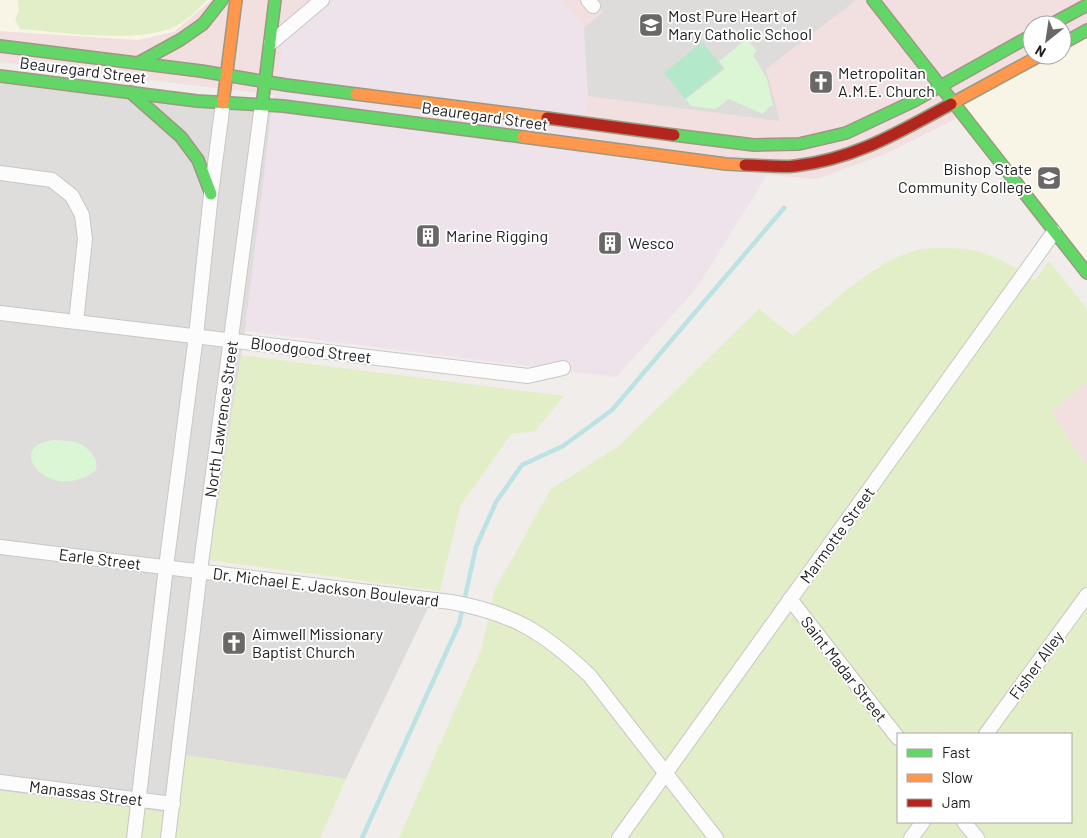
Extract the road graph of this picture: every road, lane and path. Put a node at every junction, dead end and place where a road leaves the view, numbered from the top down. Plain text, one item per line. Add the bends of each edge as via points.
1 (222, 0) edge
2 (236, 0) edge
3 (275, 0) edge
4 (322, 0) edge
5 (873, 0) edge
6 (1087, 5) edge
7 (1068, 15) edge
8 (1087, 30) edge
9 (1072, 38) edge
10 (1022, 40) edge
11 (271, 43) junction
12 (0, 46) edge
13 (138, 63) junction
14 (1023, 65) edge
15 (226, 75) junction
16 (0, 76) edge
17 (266, 82) junction
18 (940, 87) junction
19 (130, 92) junction
20 (224, 102) junction
21 (953, 103) junction
22 (262, 105) junction
23 (0, 173) edge
24 (211, 194) junction
25 (1054, 232) junction
26 (1087, 273) edge
27 (0, 313) edge
28 (76, 322) junction
29 (196, 336) junction
30 (231, 341) junction
31 (563, 368) dead end
32 (0, 547) edge
33 (166, 567) junction
34 (200, 571) junction
35 (1087, 595) edge
36 (790, 600) junction
37 (987, 733) edge
38 (897, 737) edge
39 (666, 773) junction
40 (0, 782) edge
41 (139, 799) junction
42 (173, 804) junction
43 (922, 823) edge
44 (965, 823) edge
45 (134, 838) edge
46 (168, 838) edge
47 (619, 838) edge
48 (716, 838) edge
49 (911, 838) edge
50 (977, 838) edge

1 - 13 main road via 203,24
2 - 15 main road
3 - 11 main road, North Lawrence Street
4 - 11 street
5 - 18 main road
6 - 7 main road
8 - 9 main road
10 - 18 main road, Beauregard Street
11 - 17 main road, North Lawrence Street
12 - 13 main road, Beauregard Street
13 - 15 main road, Beauregard Street
14 - 21 main road, Beauregard Street
15 - 17 main road, Beauregard Street
15 - 20 main road
16 - 19 main road, Beauregard Street
17 - 18 main road, Beauregard Street via 754,145 799,144 846,133
17 - 22 main road, North Lawrence Street
18 - 21 main road
19 - 20 main road, Beauregard Street
19 - 24 main road via 181,137 198,160
20 - 22 main road, Beauregard Street
20 - 24 street
21 - 22 main road, Beauregard Street via 886,139 846,156 794,166 726,164
21 - 25 main road
22 - 30 street, North Lawrence Street
23 - 28 street via 52,180 72,196 82,215 85,239
24 - 29 street
25 - 26 main road
25 - 36 street, Marmotte Street
27 - 28 street, Bloodgood Street
28 - 29 street, Bloodgood Street
29 - 30 street, Bloodgood Street
29 - 33 street
30 - 31 street, Bloodgood Street via 528,376
30 - 34 street, North Lawrence Street
32 - 33 street, Earle Street
33 - 34 street, Earle Street
33 - 41 street
34 - 39 street, Dr. Michael E. Jackson Boulevard via 452,602 512,618 546,638 590,676
34 - 42 street, North Lawrence Street
35 - 37 street, Fisher Alley
36 - 38 street, Saint Madar Street
36 - 39 street, Marmotte Street
39 - 47 street, Marmotte Street
39 - 48 street
40 - 41 street, Manassas Street
41 - 42 street, Manassas Street
41 - 45 street
42 - 46 street, North Lawrence Street
43 - 49 street
44 - 50 street

